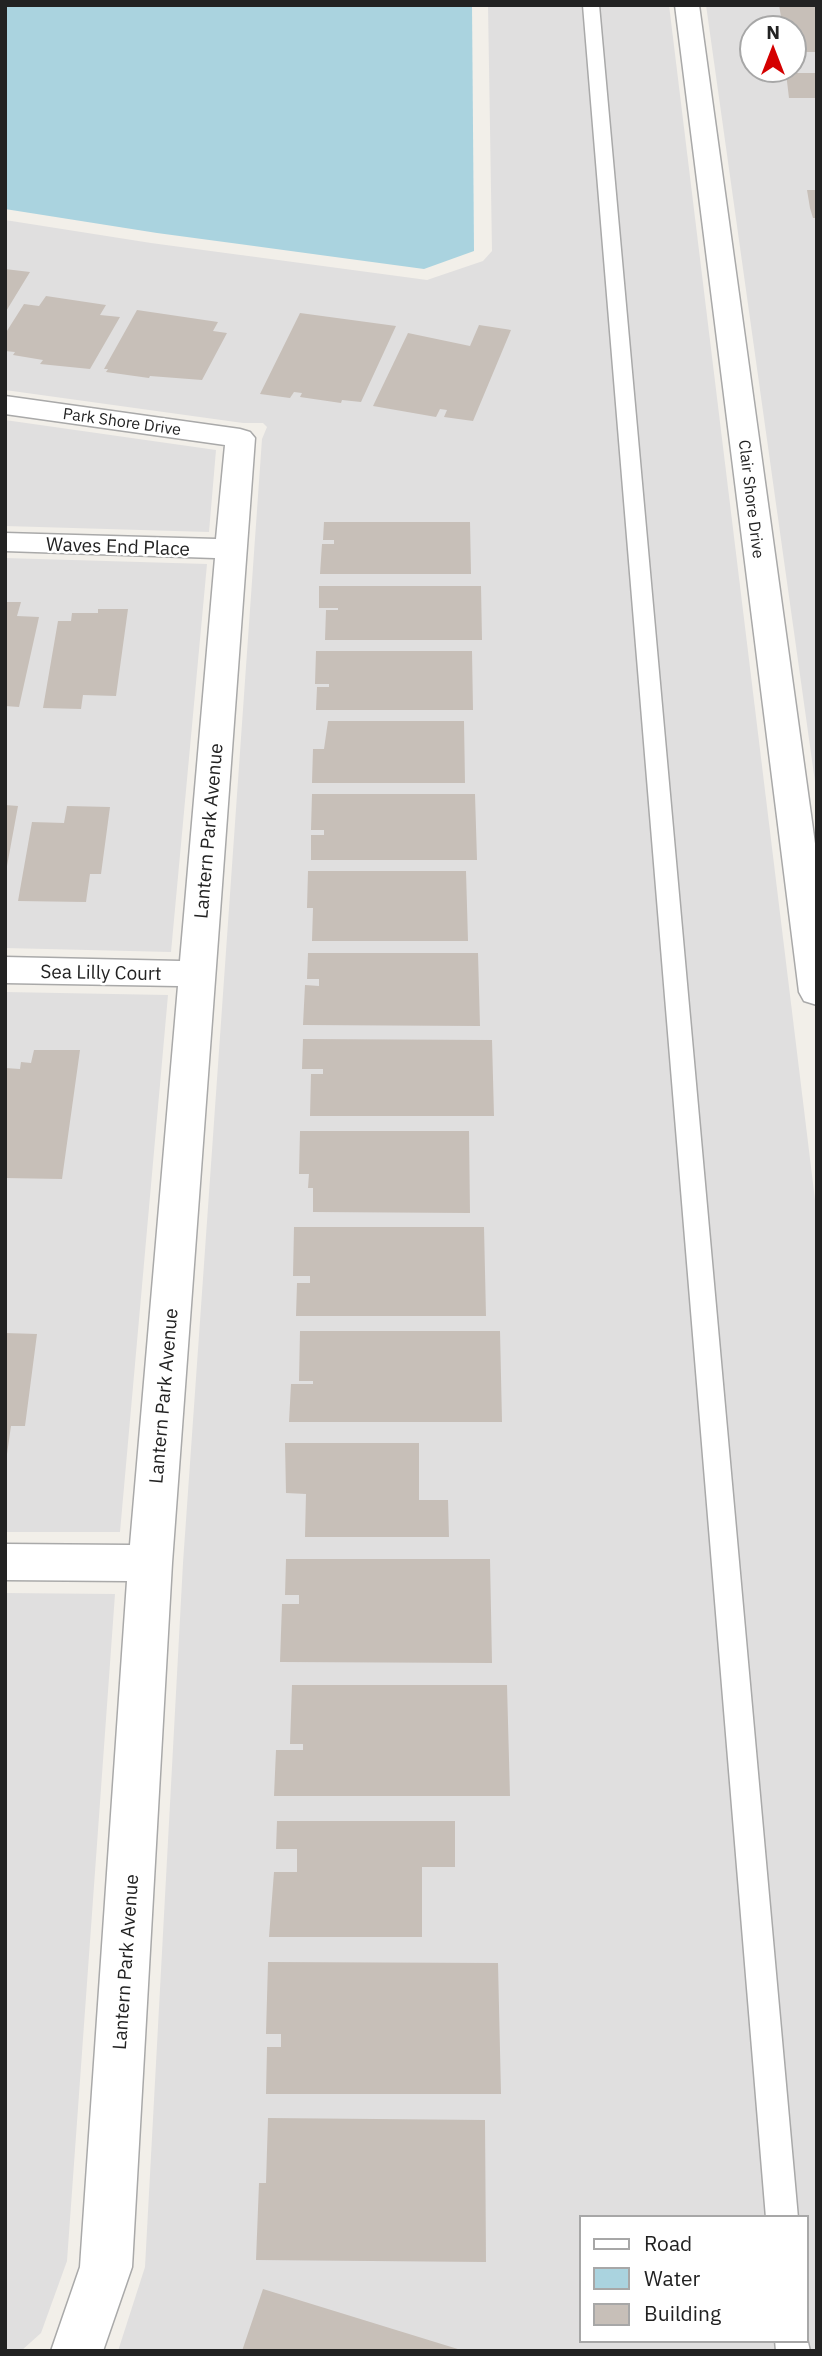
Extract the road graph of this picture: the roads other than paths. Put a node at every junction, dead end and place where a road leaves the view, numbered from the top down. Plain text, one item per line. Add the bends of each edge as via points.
1 (591, 5) edge
2 (687, 5) edge
3 (5, 405) edge
4 (240, 438) joint
5 (5, 542) edge
6 (231, 549) junction
7 (5, 970) edge
8 (197, 972) junction
9 (817, 992) edge
10 (5, 1562) edge
11 (150, 1563) junction
12 (782, 2216) edge
13 (77, 2351) edge

1 - 12 lane
2 - 9 street, Clair Shore Drive
3 - 4 street, Park Shore Drive
4 - 6 street, Lantern Park Avenue
5 - 6 street, Waves End Place
6 - 8 street, Lantern Park Avenue
7 - 8 street, Sea Lilly Court
8 - 11 street, Lantern Park Avenue
10 - 11 street
11 - 13 street, Lantern Park Avenue via 106,2267

